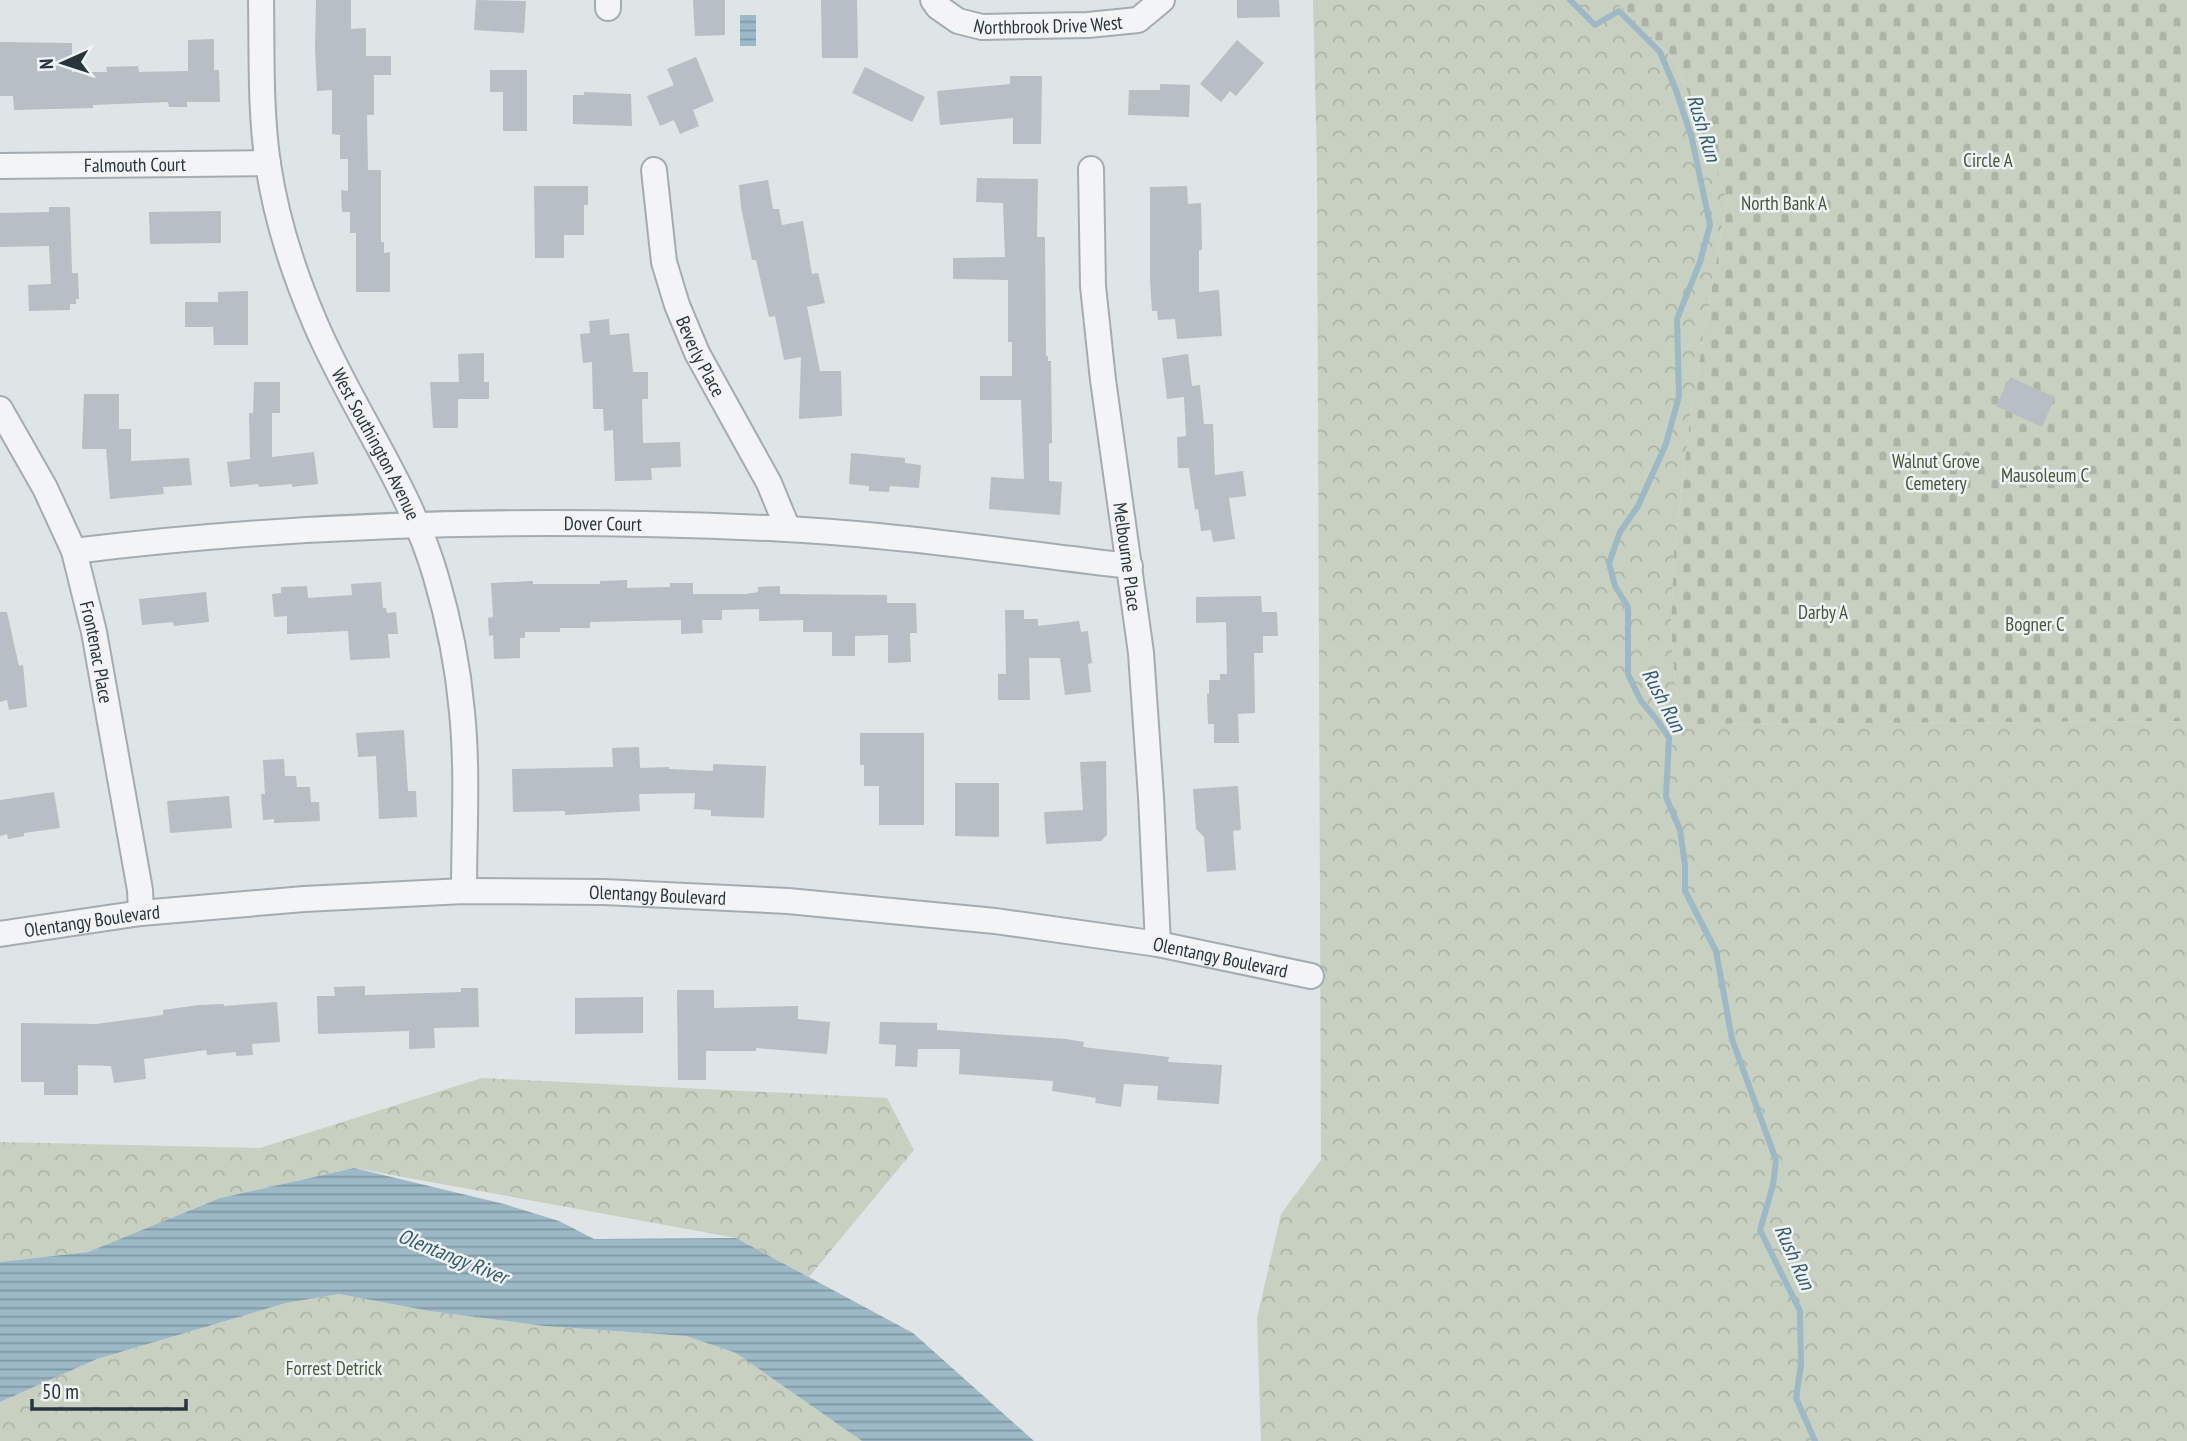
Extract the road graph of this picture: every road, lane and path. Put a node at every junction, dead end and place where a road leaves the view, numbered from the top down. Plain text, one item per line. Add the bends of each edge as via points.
1 (261, 0) edge
2 (1160, 2) edge
3 (936, 4) edge
4 (268, 163) junction
5 (0, 166) edge
6 (1091, 169) dead end
7 (654, 170) dead end
8 (0, 409) edge
9 (418, 524) junction
10 (788, 529) junction
11 (74, 551) junction
12 (1130, 566) junction
13 (464, 891) junction
14 (141, 913) junction
15 (0, 934) edge
16 (1158, 944) junction
17 (1311, 976) dead end

1 - 4 street, West Southington Avenue
2 - 3 street, Northbrook Drive West via 1138,20 982,27 958,21
4 - 5 street, Falmouth Court
4 - 9 street, West Southington Avenue via 283,233 316,325
6 - 12 street, Melbourne Place via 1093,286
7 - 10 street, Beverly Place via 664,262 677,305
8 - 11 street, Frontenac Place
9 - 10 street, Dover Court
9 - 11 street, Dover Court via 232,534
9 - 13 street, West Southington Avenue via 455,652 463,713
10 - 12 street, Dover Court
11 - 14 street, Frontenac Place via 102,674
12 - 16 street, Melbourne Place via 1152,797
13 - 14 street, Olentangy Boulevard
13 - 16 street, Olentangy Boulevard via 788,901
14 - 15 street, Olentangy Boulevard
16 - 17 street, Olentangy Boulevard

